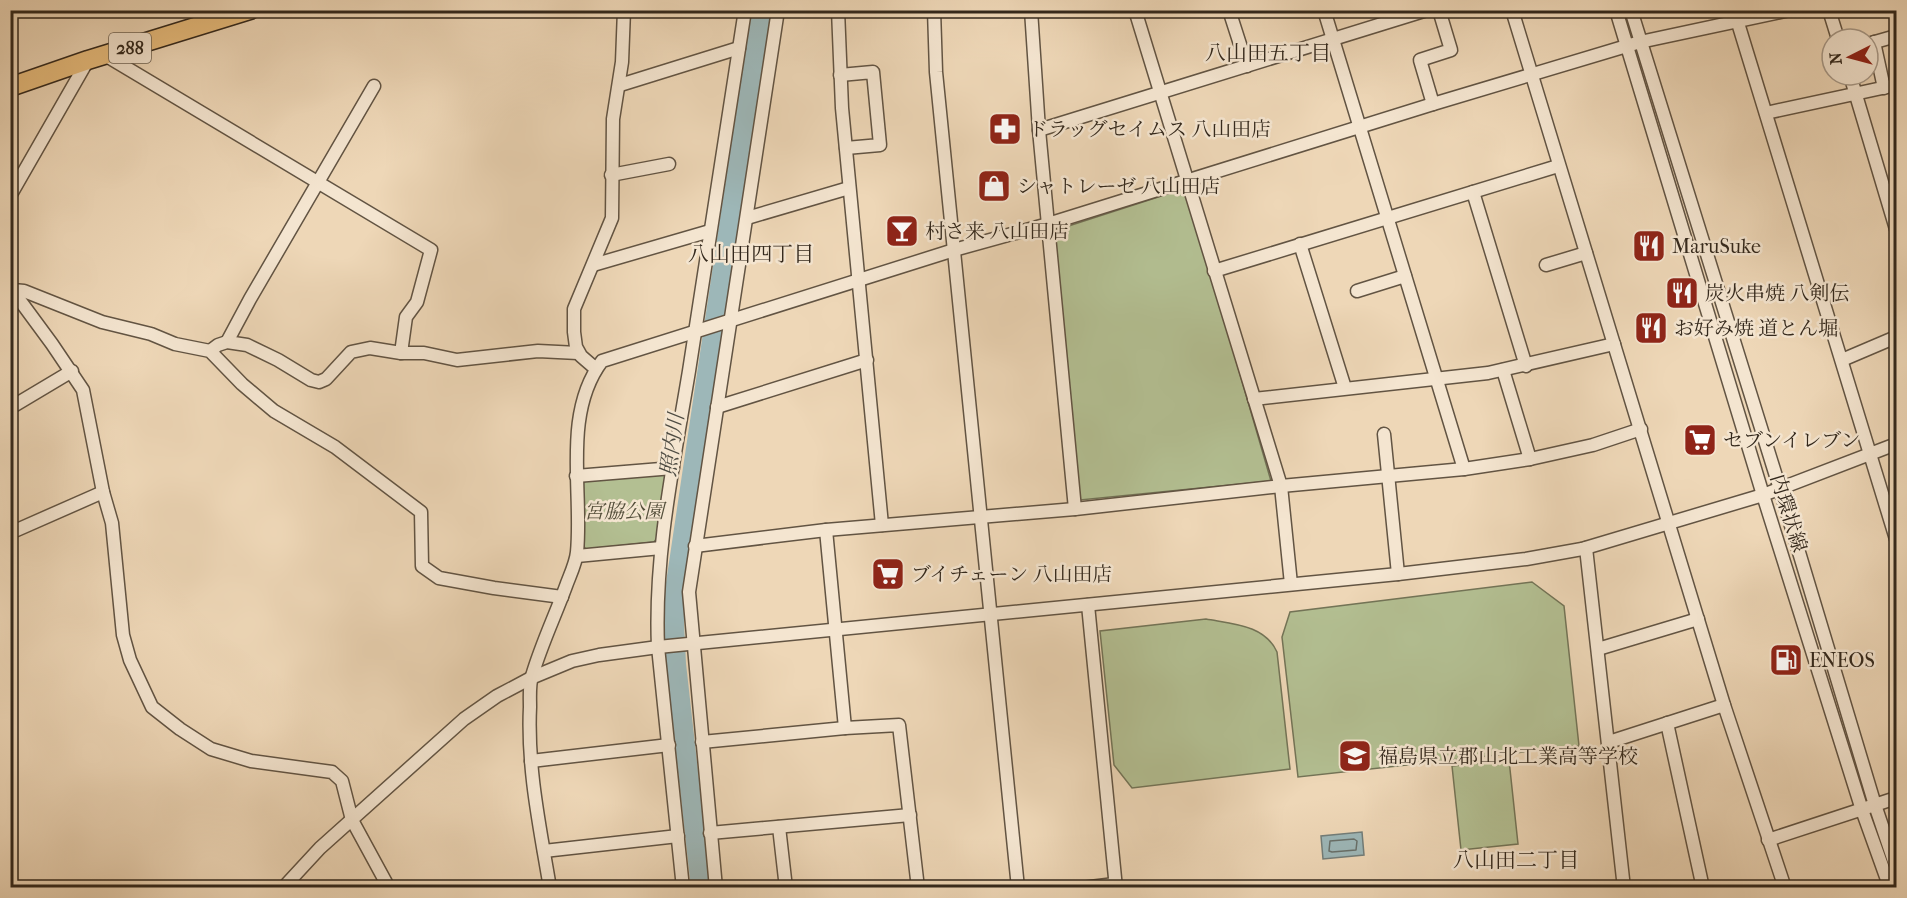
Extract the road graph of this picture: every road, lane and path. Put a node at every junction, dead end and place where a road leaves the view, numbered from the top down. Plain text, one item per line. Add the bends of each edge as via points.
1 (230, 10) edge
2 (250, 10) edge
3 (624, 10) edge
4 (745, 10) edge
5 (778, 10) edge
6 (838, 10) edge
7 (934, 10) edge
8 (1031, 10) edge
9 (1135, 10) edge
10 (1229, 10) edge
11 (1324, 10) edge
12 (1439, 10) edge
13 (1512, 10) edge
14 (1616, 10) edge
15 (1631, 10) edge
16 (1790, 10) edge
17 (1829, 10) edge
18 (1421, 11) edge
19 (1736, 16) edge
20 (1834, 27) edge
21 (1896, 36) edge
22 (1332, 39) junction
23 (1880, 40) edge
24 (1640, 42) junction
25 (1627, 47) junction
26 (739, 48) junction
27 (97, 58) junction
28 (1246, 66) junction
29 (1880, 74) edge
30 (840, 75) junction
31 (1531, 75) junction
32 (10, 78) edge
33 (620, 85) junction
34 (1896, 85) edge
35 (374, 86) dead end
36 (10, 87) edge
37 (1853, 87) edge
38 (1884, 88) junction
39 (1160, 93) junction
40 (1855, 94) junction
41 (1433, 104) junction
42 (1766, 113) junction
43 (1360, 127) junction
44 (1039, 130) junction
45 (846, 148) junction
46 (669, 164) dead end
47 (1558, 166) junction
48 (611, 176) junction
49 (1187, 180) junction
50 (318, 183) junction
51 (849, 188) junction
52 (1473, 192) junction
53 (10, 196) edge
54 (747, 218) junction
55 (1387, 218) junction
56 (1048, 224) junction
57 (1896, 228) edge
58 (710, 231) junction
59 (1300, 244) junction
60 (954, 250) junction
61 (1586, 253) junction
62 (593, 265) junction
63 (1546, 265) dead end
64 (1214, 271) junction
65 (1405, 276) junction
66 (859, 280) junction
67 (12, 288) edge
68 (1357, 291) dead end
69 (730, 321) junction
70 (695, 333) junction
71 (1896, 338) edge
72 (227, 342) junction
73 (1614, 344) junction
74 (210, 351) junction
75 (401, 352) junction
76 (578, 353) junction
77 (867, 360) junction
78 (1842, 360) junction
79 (1526, 366) junction
80 (596, 369) junction
81 (1503, 370) junction
82 (72, 371) junction
83 (1437, 380) junction
84 (1345, 388) junction
85 (1254, 399) junction
86 (717, 406) junction
87 (10, 408) edge
88 (1641, 429) junction
89 (1384, 434) dead end
90 (1896, 444) edge
91 (1869, 455) junction
92 (1530, 459) junction
93 (673, 468) junction
94 (1464, 469) junction
95 (576, 476) junction
96 (1389, 476) junction
97 (1281, 486) junction
98 (1780, 489) junction
99 (103, 492) junction
100 (1763, 495) junction
101 (1075, 509) junction
102 (981, 517) junction
103 (1669, 524) junction
104 (882, 525) junction
105 (826, 530) junction
106 (10, 533) edge
107 (1896, 538) edge
108 (695, 546) junction
109 (661, 548) junction
110 (1586, 548) junction
111 (577, 556) junction
112 (1398, 574) junction
113 (1291, 584) junction
114 (562, 597) junction
115 (1088, 605) junction
116 (992, 613) junction
117 (1698, 619) junction
118 (836, 629) junction
119 (694, 644) junction
120 (658, 647) junction
121 (1598, 649) junction
122 (531, 678) junction
123 (1724, 705) junction
124 (1667, 723) junction
125 (845, 728) junction
126 (702, 742) junction
127 (1609, 742) junction
128 (669, 745) junction
129 (531, 761) junction
130 (1896, 798) edge
131 (1875, 805) junction
132 (1862, 810) junction
133 (910, 815) junction
134 (352, 820) junction
135 (780, 827) junction
136 (710, 833) junction
137 (678, 836) junction
138 (1768, 840) junction
139 (544, 851) junction
140 (1896, 867) edge
141 (1115, 886) edge
142 (282, 888) edge
143 (388, 888) edge
144 (550, 888) edge
145 (683, 888) edge
146 (716, 888) edge
147 (786, 888) edge
148 (918, 888) edge
149 (1018, 888) edge
150 (1082, 888) edge
151 (1624, 888) edge
152 (1703, 888) edge
153 (1785, 888) edge
154 (1890, 888) edge

1 - 32 highway, 288
2 - 27 highway, 288
3 - 33 street
4 - 26 street
5 - 54 street
6 - 30 street
7 - 60 street via 936,72
8 - 44 street
9 - 39 street
10 - 28 street
11 - 22 street
12 - 41 street via 1451,50 1420,60
13 - 31 street
14 - 25 street, 内環状線
15 - 24 street
16 - 19 street
17 - 20 street
18 - 22 street
19 - 24 street
19 - 42 street
21 - 23 street
22 - 28 street
22 - 43 street
24 - 25 street
24 - 98 street
25 - 31 street
25 - 100 street, 内環状線
26 - 33 street
26 - 58 street
27 - 36 highway, 288
27 - 50 street
27 - 53 street
28 - 39 street
29 - 38 street
30 - 45 street
30 - 45 street via 873,72 880,145
31 - 41 street
31 - 47 street
33 - 48 street via 613,120
34 - 38 street
35 - 50 street
37 - 40 street
38 - 40 street
39 - 44 street
39 - 49 street
40 - 42 street
40 - 57 street
41 - 43 street
42 - 78 street
43 - 49 street
43 - 55 street
44 - 56 street
45 - 51 street
46 - 48 street
47 - 52 street
47 - 61 street
48 - 62 street via 611,223
49 - 56 street
49 - 64 street
50 - 72 street
50 - 75 street via 431,250 417,302 406,317
51 - 54 street
51 - 66 street
52 - 55 street
52 - 79 street
54 - 69 street
55 - 59 street
55 - 65 street
56 - 60 street
56 - 101 street
58 - 62 street
58 - 70 street
59 - 64 street
59 - 84 street
60 - 66 street
60 - 102 street
61 - 63 street
61 - 73 street
62 - 76 street via 574,309
64 - 85 street
65 - 68 street
65 - 83 street
66 - 69 street
66 - 77 street
67 - 74 street via 102,322
67 - 82 street
69 - 70 street
69 - 86 street
70 - 80 street via 602,361
70 - 93 street
71 - 78 street
72 - 74 street
72 - 75 street via 247,345 319,382 355,350
73 - 79 street
73 - 88 street
74 - 114 street via 274,411 335,447 420,512 422,566 439,578
75 - 76 street via 457,360 538,351
76 - 80 street
77 - 86 street
77 - 104 street
78 - 91 street
79 - 81 street
80 - 95 street via 584,398
81 - 83 street
81 - 92 street
82 - 87 street
82 - 99 street via 85,398
83 - 84 street
83 - 94 street
84 - 85 street
85 - 97 street
86 - 108 street
88 - 92 street
88 - 103 street
89 - 96 street
90 - 91 street
91 - 98 street
91 - 107 street
92 - 94 street
93 - 95 street
93 - 109 street
94 - 96 street
95 - 111 street
96 - 97 street
96 - 112 street
97 - 101 street
97 - 113 street
98 - 100 street
98 - 131 street
99 - 106 street
99 - 134 street via 112,523 123,635 152,707 211,749 251,761 332,772 342,781
100 - 103 street
100 - 132 street, 内環状線
101 - 102 street
102 - 104 street
102 - 116 street
103 - 110 street
103 - 117 street
104 - 105 street
105 - 108 street
105 - 118 street
108 - 119 street via 688,592
109 - 111 street
109 - 120 street via 656,607
110 - 112 street
110 - 121 street
111 - 114 street
112 - 113 street
113 - 115 street
114 - 122 street
115 - 116 street
115 - 141 street
116 - 118 street
116 - 149 street
117 - 121 street
117 - 123 street
118 - 119 street
118 - 125 street
119 - 120 street
119 - 126 street
120 - 122 street via 572,661
120 - 128 street
121 - 127 street
122 - 129 street
122 - 134 street via 464,719
123 - 124 street
123 - 138 street
124 - 127 street
124 - 152 street
125 - 126 street
125 - 133 street via 899,725
126 - 136 street
127 - 151 street
128 - 129 street
128 - 137 street
129 - 139 street
130 - 131 street
131 - 132 street
131 - 140 street
132 - 138 street
132 - 154 street, 内環状線
133 - 135 street
133 - 148 street
134 - 142 street
134 - 143 street
135 - 136 street
135 - 147 street
136 - 146 street
137 - 139 street
137 - 145 street
138 - 153 street
139 - 144 street
141 - 150 street

